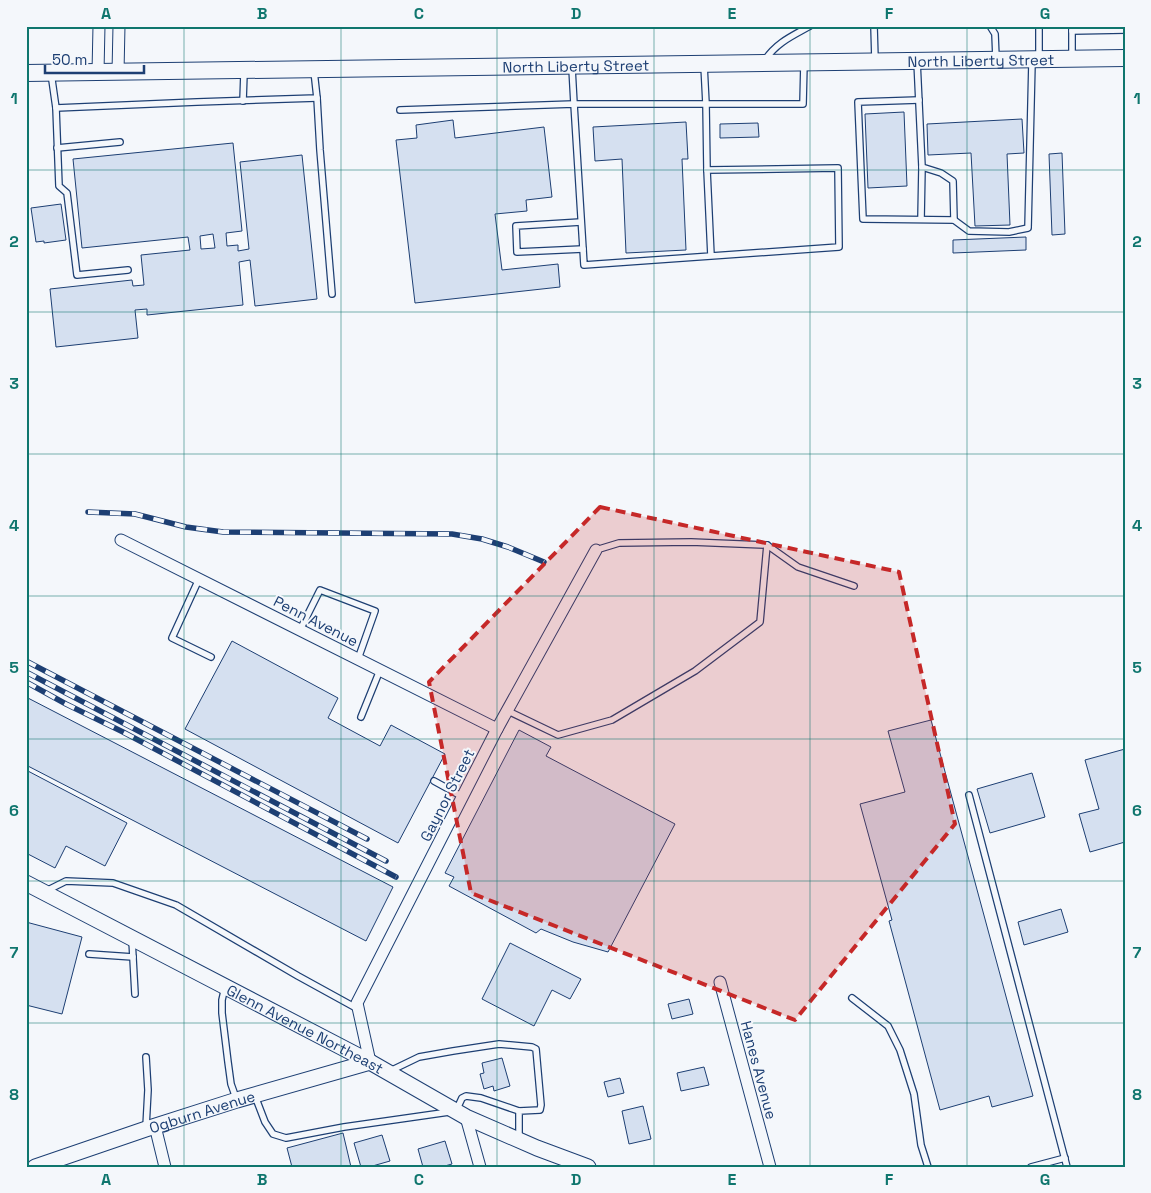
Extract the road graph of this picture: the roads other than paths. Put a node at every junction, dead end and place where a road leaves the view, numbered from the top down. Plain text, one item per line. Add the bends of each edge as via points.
1 (99, 26) edge
2 (118, 26) edge
3 (810, 26) edge
4 (874, 26) edge
5 (990, 26) edge
6 (1039, 26) edge
7 (1072, 29) edge
8 (1125, 30) edge
9 (1125, 58) edge
10 (1072, 59) junction
11 (996, 60) junction
12 (1035, 60) junction
13 (918, 61) junction
14 (875, 62) junction
15 (704, 64) junction
16 (762, 64) junction
17 (804, 64) junction
18 (572, 66) junction
19 (314, 69) junction
20 (244, 70) junction
21 (98, 72) junction
22 (118, 72) junction
23 (26, 73) edge
24 (51, 73) junction
25 (317, 98) junction
26 (243, 100) junction
27 (919, 100) junction
28 (574, 104) junction
29 (706, 104) junction
30 (56, 108) junction
31 (400, 110) dead end
32 (120, 142) dead end
33 (57, 148) junction
34 (922, 167) junction
35 (707, 170) junction
36 (921, 219) junction
37 (954, 220) junction
38 (581, 222) junction
39 (583, 249) junction
40 (711, 256) junction
41 (128, 270) dead end
42 (332, 294) dead end
43 (122, 540) dead end
44 (767, 545) junction
45 (596, 550) joint
46 (199, 578) junction
47 (854, 586) dead end
48 (300, 630) junction
49 (211, 657) dead end
50 (358, 659) junction
51 (380, 670) junction
52 (508, 711) junction
53 (360, 717) dead end
54 (497, 729) junction
55 (434, 781) dead end
56 (969, 795) dead end
57 (463, 797) junction
58 (26, 882) edge
59 (44, 892) junction
60 (132, 938) junction
61 (90, 954) dead end
62 (133, 957) junction
63 (720, 982) dead end
64 (225, 986) junction
65 (135, 994) dead end
66 (852, 998) dead end
67 (358, 1009) junction
68 (146, 1057) dead end
69 (370, 1062) junction
70 (388, 1072) junction
71 (254, 1096) junction
72 (237, 1100) junction
73 (519, 1111) junction
74 (461, 1114) junction
75 (150, 1127) junction
76 (519, 1140) junction
77 (1065, 1158) junction
78 (35, 1167) edge
79 (165, 1167) edge
80 (480, 1167) edge
81 (588, 1167) edge
82 (770, 1167) edge
83 (928, 1167) edge
84 (1031, 1167) edge
85 (1067, 1167) edge

1 - 21 street
2 - 22 street
3 - 16 lane via 781,42
4 - 14 lane
5 - 11 lane via 995,34
6 - 12 lane
7 - 8 lane
7 - 10 lane
9 - 10 main road, North Liberty Street
10 - 12 main road, North Liberty Street
11 - 12 main road, North Liberty Street
11 - 13 main road, North Liberty Street
12 - 37 lane via 1028,228 1009,232 969,230
13 - 14 main road, North Liberty Street
13 - 27 lane
14 - 17 main road, North Liberty Street
15 - 16 main road, North Liberty Street
15 - 18 main road, North Liberty Street
15 - 29 lane
16 - 17 main road, North Liberty Street
17 - 29 lane via 802,104
18 - 19 main road, North Liberty Street
18 - 28 lane
19 - 20 main road, North Liberty Street
19 - 25 lane
20 - 22 main road, North Liberty Street
20 - 26 lane
21 - 22 main road, North Liberty Street
21 - 24 main road, North Liberty Street
23 - 24 main road, North Liberty Street
24 - 30 lane
25 - 26 lane
25 - 42 lane
26 - 30 lane
27 - 34 lane
27 - 36 lane via 858,102 863,219
28 - 29 lane
28 - 31 lane
28 - 38 lane
29 - 35 lane
30 - 33 lane
32 - 33 lane
33 - 41 lane via 59,186 67,193 77,275
34 - 36 lane
34 - 37 lane via 953,181
35 - 40 lane
35 - 40 lane via 838,168 839,247
36 - 37 lane
38 - 39 lane
38 - 39 lane via 516,226 517,252
39 - 40 lane via 584,265
43 - 46 street, Penn Avenue
44 - 45 lane via 619,543
44 - 47 lane via 798,567
44 - 52 lane via 760,622 695,671 612,720 558,734
45 - 52 street, Gaynor Street
46 - 48 street, Penn Avenue
46 - 49 lane via 172,638
48 - 50 street, Penn Avenue
48 - 50 lane via 320,590 375,611
50 - 51 street, Penn Avenue
51 - 53 lane
51 - 54 street, Penn Avenue
52 - 54 street, Gaynor Street
54 - 57 street, Gaynor Street
55 - 57 lane
56 - 77 lane
57 - 67 street, Gaynor Street via 357,1003
58 - 59 street, Glenn Avenue Northeast
59 - 60 street, Glenn Avenue Northeast
59 - 67 lane via 66,881 113,883 176,905
60 - 62 lane
60 - 64 street, Glenn Avenue Northeast
61 - 62 lane
62 - 65 lane
63 - 82 street, Hanes Avenue
64 - 69 street, Glenn Avenue Northeast
64 - 72 lane via 222,1012 231,1084
66 - 83 lane via 888,1026 900,1050 914,1094 921,1145
67 - 69 street
68 - 75 lane
69 - 70 street, Glenn Avenue Northeast
69 - 71 street, Ogburn Avenue
70 - 73 lane via 419,1057 500,1044 532,1047 536,1049 540,1110
70 - 74 street, Glenn Avenue Northeast
71 - 72 street, Ogburn Avenue
71 - 74 lane via 273,1134 286,1138
72 - 75 street, Ogburn Avenue
73 - 74 lane via 466,1096 462,1098
73 - 76 lane
74 - 76 street, Glenn Avenue Northeast
74 - 80 street
75 - 78 street, Ogburn Avenue
75 - 79 street
76 - 81 street, Glenn Avenue Northeast
77 - 84 lane
77 - 85 lane

